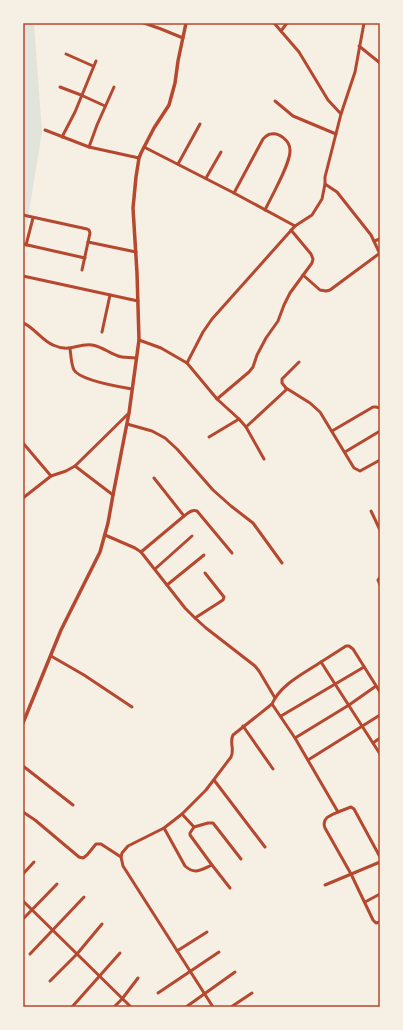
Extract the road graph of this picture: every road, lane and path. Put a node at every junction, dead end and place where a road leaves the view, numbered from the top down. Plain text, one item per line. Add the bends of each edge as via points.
1 (144, 23) edge
2 (186, 23) edge
3 (274, 23) edge
4 (287, 23) edge
5 (364, 23) edge
6 (281, 31) junction
7 (183, 38) junction
8 (359, 46) junction
9 (66, 54) dead end
10 (96, 61) dead end
11 (380, 63) edge
12 (94, 66) junction
13 (60, 87) dead end
14 (114, 87) dead end
15 (81, 95) junction
16 (274, 101) dead end
17 (105, 106) junction
18 (341, 114) junction
19 (200, 124) dead end
20 (46, 130) dead end
21 (336, 134) junction
22 (62, 137) junction
23 (88, 147) junction
24 (144, 147) junction
25 (221, 152) dead end
26 (139, 158) junction
27 (178, 164) junction
28 (206, 178) junction
29 (325, 184) junction
30 (234, 193) junction
31 (265, 210) junction
32 (23, 216) edge
33 (33, 218) junction
34 (295, 226) junction
35 (291, 230) junction
36 (380, 239) edge
37 (88, 242) junction
38 (374, 242) junction
39 (24, 245) edge
40 (136, 252) junction
41 (380, 254) edge
42 (85, 258) junction
43 (82, 270) dead end
44 (23, 276) edge
45 (303, 276) junction
46 (110, 295) junction
47 (138, 300) junction
48 (23, 323) edge
49 (102, 332) dead end
50 (139, 340) junction
51 (70, 349) junction
52 (136, 358) junction
53 (299, 362) dead end
54 (187, 363) junction
55 (286, 388) junction
56 (132, 390) junction
57 (217, 399) junction
58 (380, 408) edge
59 (129, 413) junction
60 (239, 419) junction
61 (127, 424) junction
62 (246, 427) junction
63 (332, 431) junction
64 (380, 432) edge
65 (209, 437) dead end
66 (23, 443) edge
67 (344, 452) junction
68 (264, 460) dead end
69 (380, 460) edge
70 (74, 466) junction
71 (51, 476) junction
72 (154, 478) dead end
73 (113, 495) junction
74 (23, 498) edge
75 (371, 512) dead end
76 (184, 516) junction
77 (380, 530) edge
78 (105, 534) junction
79 (192, 536) dead end
80 (141, 552) junction
81 (232, 553) dead end
82 (204, 555) dead end
83 (282, 563) dead end
84 (155, 569) junction
85 (205, 573) dead end
86 (380, 578) edge
87 (167, 585) junction
88 (380, 585) edge
89 (195, 618) junction
90 (51, 656) junction
91 (320, 662) junction
92 (364, 666) junction
93 (335, 684) junction
94 (379, 689) edge
95 (275, 698) junction
96 (272, 704) junction
97 (349, 705) junction
98 (132, 707) dead end
99 (380, 715) edge
100 (281, 716) junction
101 (23, 723) edge
102 (243, 726) junction
103 (362, 726) junction
104 (295, 738) junction
105 (380, 738) edge
106 (373, 743) junction
107 (380, 754) edge
108 (308, 760) junction
109 (23, 766) edge
110 (273, 769) dead end
111 (214, 780) junction
112 (73, 805) dead end
113 (23, 812) edge
114 (338, 812) junction
115 (182, 814) junction
116 (194, 827) junction
117 (164, 828) junction
118 (265, 847) dead end
119 (121, 857) junction
120 (380, 857) edge
121 (241, 859) dead end
122 (34, 862) dead end
123 (380, 862) edge
124 (212, 864) junction
125 (23, 874) edge
126 (351, 874) junction
127 (57, 884) dead end
128 (325, 885) dead end
129 (230, 888) dead end
130 (380, 894) edge
131 (84, 898) dead end
132 (23, 901) edge
133 (365, 902) junction
134 (32, 910) junction
135 (23, 919) edge
136 (380, 922) edge
137 (102, 924) dead end
138 (53, 930) junction
139 (207, 932) dead end
140 (177, 950) junction
141 (219, 952) dead end
142 (120, 953) dead end
143 (30, 954) dead end
144 (77, 954) junction
145 (190, 972) junction
146 (235, 972) dead end
147 (100, 976) junction
148 (138, 978) dead end
149 (50, 981) dead end
150 (252, 993) dead end
151 (158, 994) dead end
152 (205, 994) junction
153 (122, 999) junction
154 (72, 1007) edge
155 (114, 1007) edge
156 (131, 1007) edge
157 (186, 1007) edge
158 (213, 1007) edge
159 (231, 1007) edge

1 - 7 street
2 - 7 street
3 - 6 street
4 - 6 street
5 - 8 street
6 - 18 street via 299,52 328,100
7 - 24 street via 169,105
8 - 11 street
8 - 18 street via 355,72
9 - 12 street
10 - 12 street
12 - 15 street
13 - 15 street
14 - 17 street
15 - 17 street
15 - 22 street
16 - 21 street via 293,116
17 - 23 street
18 - 21 street
19 - 27 street
20 - 22 street
21 - 29 street
22 - 23 street
23 - 26 street
24 - 26 street
24 - 27 street
25 - 28 street
26 - 40 street via 133,208
27 - 28 street
28 - 30 street
29 - 34 street via 322,199 312,215
29 - 38 street via 336,192
30 - 31 street
30 - 31 street via 263,139 271,133 283,137 290,150 288,162
31 - 34 street
32 - 33 street
33 - 37 street via 87,229 90,233
33 - 39 street
34 - 35 street
35 - 45 street via 313,259
35 - 54 street via 212,319
36 - 38 street
37 - 40 street
37 - 42 street
38 - 41 street
39 - 42 street
40 - 47 street
41 - 45 street via 330,290 320,290
42 - 43 street
44 - 46 street
45 - 57 street via 290,293 278,321 266,338 254,368
46 - 47 street
46 - 49 street
47 - 50 street
48 - 51 street via 42,339 64,349
50 - 52 street
50 - 54 street via 161,348
51 - 52 street via 91,345 116,356
51 - 56 street via 75,372 89,379
52 - 56 street
53 - 55 street via 282,379
54 - 57 street
55 - 62 street
55 - 63 street via 315,407
56 - 59 street
57 - 60 street
58 - 63 street via 373,407
59 - 61 street
59 - 70 street
60 - 62 street
60 - 65 street
61 - 73 street
61 - 83 street via 152,431 165,438 213,490 253,523
62 - 68 street
63 - 67 street
64 - 67 street
66 - 71 street
67 - 69 street via 354,468 360,471
70 - 71 street
70 - 73 street
71 - 74 street
72 - 76 street
73 - 78 street
75 - 77 street
76 - 80 street
76 - 81 street via 192,510 197,511
78 - 80 street
78 - 90 street via 100,552 61,630
79 - 84 street
80 - 84 street
82 - 87 street
84 - 87 street
85 - 89 street via 224,597
86 - 88 street
87 - 89 street
89 - 95 street via 255,666
90 - 98 street
90 - 101 street
91 - 92 street via 349,646
91 - 93 street
91 - 95 street via 283,688
92 - 93 street
92 - 94 street
93 - 97 street
93 - 100 street
94 - 97 street
95 - 96 street
96 - 100 street
96 - 102 street
97 - 103 street
97 - 104 street
99 - 103 street
100 - 104 street
102 - 110 street
102 - 111 street via 233,735 233,754
103 - 106 street
103 - 108 street
104 - 108 street
105 - 106 street
106 - 107 street
108 - 114 street
109 - 112 street
111 - 115 street
111 - 118 street
113 - 119 street via 79,857 83,858 98,843
114 - 120 street via 348,807 354,810
114 - 126 street via 324,820 323,824
115 - 116 street
115 - 117 street
116 - 121 street via 213,824
116 - 124 street via 190,835
117 - 119 street via 128,846
117 - 124 street via 185,866 198,871
119 - 140 street via 123,866
122 - 125 street
123 - 126 street
124 - 129 street
126 - 128 street
126 - 133 street
127 - 134 street
130 - 133 street
131 - 138 street
132 - 134 street
133 - 136 street via 373,920 376,923
134 - 135 street
134 - 138 street
137 - 144 street
138 - 143 street
138 - 144 street
139 - 140 street
140 - 145 street
141 - 145 street
142 - 147 street
144 - 147 street
144 - 149 street
145 - 151 street
145 - 152 street
146 - 152 street
147 - 153 street
147 - 154 street
148 - 153 street
150 - 159 street
152 - 157 street
152 - 158 street
153 - 155 street
153 - 156 street

